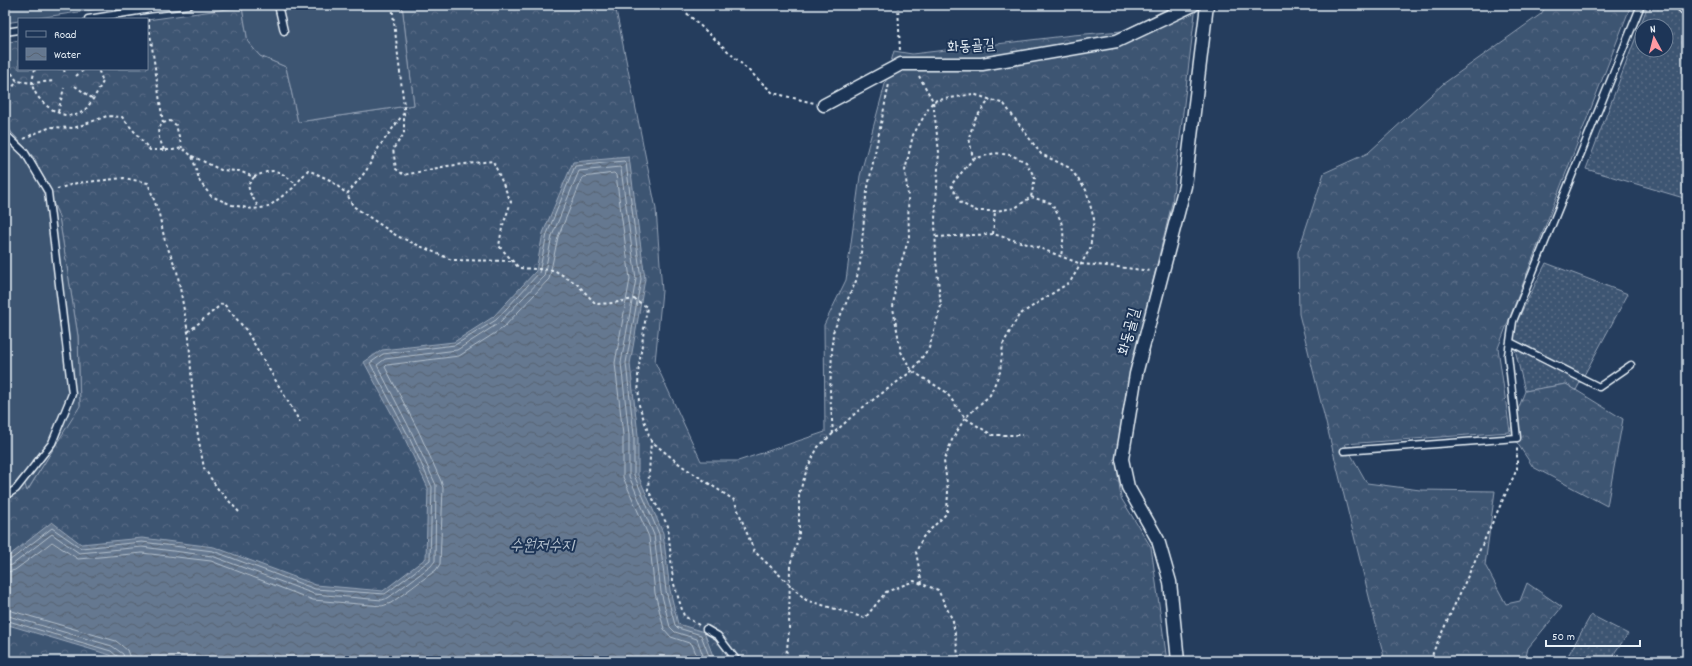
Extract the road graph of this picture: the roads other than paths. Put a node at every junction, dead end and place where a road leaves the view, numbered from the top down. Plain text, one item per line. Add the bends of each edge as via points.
1 (190, 5) edge
2 (278, 5) edge
3 (1193, 5) edge
4 (1207, 5) edge
5 (1641, 5) edge
6 (1682, 5) edge
7 (149, 8) edge
8 (1687, 10) edge
9 (94, 18) edge
10 (18, 30) edge
11 (284, 31) dead end
12 (5, 32) edge
13 (824, 105) road end
14 (5, 134) edge
15 (1510, 342) junction
16 (1632, 365) dead end
17 (1344, 451) dead end
18 (5, 496) edge
19 (706, 629) road end
20 (737, 661) edge
21 (1178, 661) edge

1 - 7 lane
2 - 11 lane
3 - 13 street, 화동골길 via 1117,41 982,64 902,66
4 - 21 street, 화동골길 via 1185,186 1136,374 1122,459 1128,487 1158,540 1170,582
5 - 15 lane via 1513,321
6 - 8 street
7 - 9 lane
10 - 12 lane
14 - 18 lane via 25,153 48,192 72,394 52,443 16,489
15 - 16 lane via 1599,387
15 - 17 lane via 1508,355 1517,438
19 - 20 lane via 718,636

